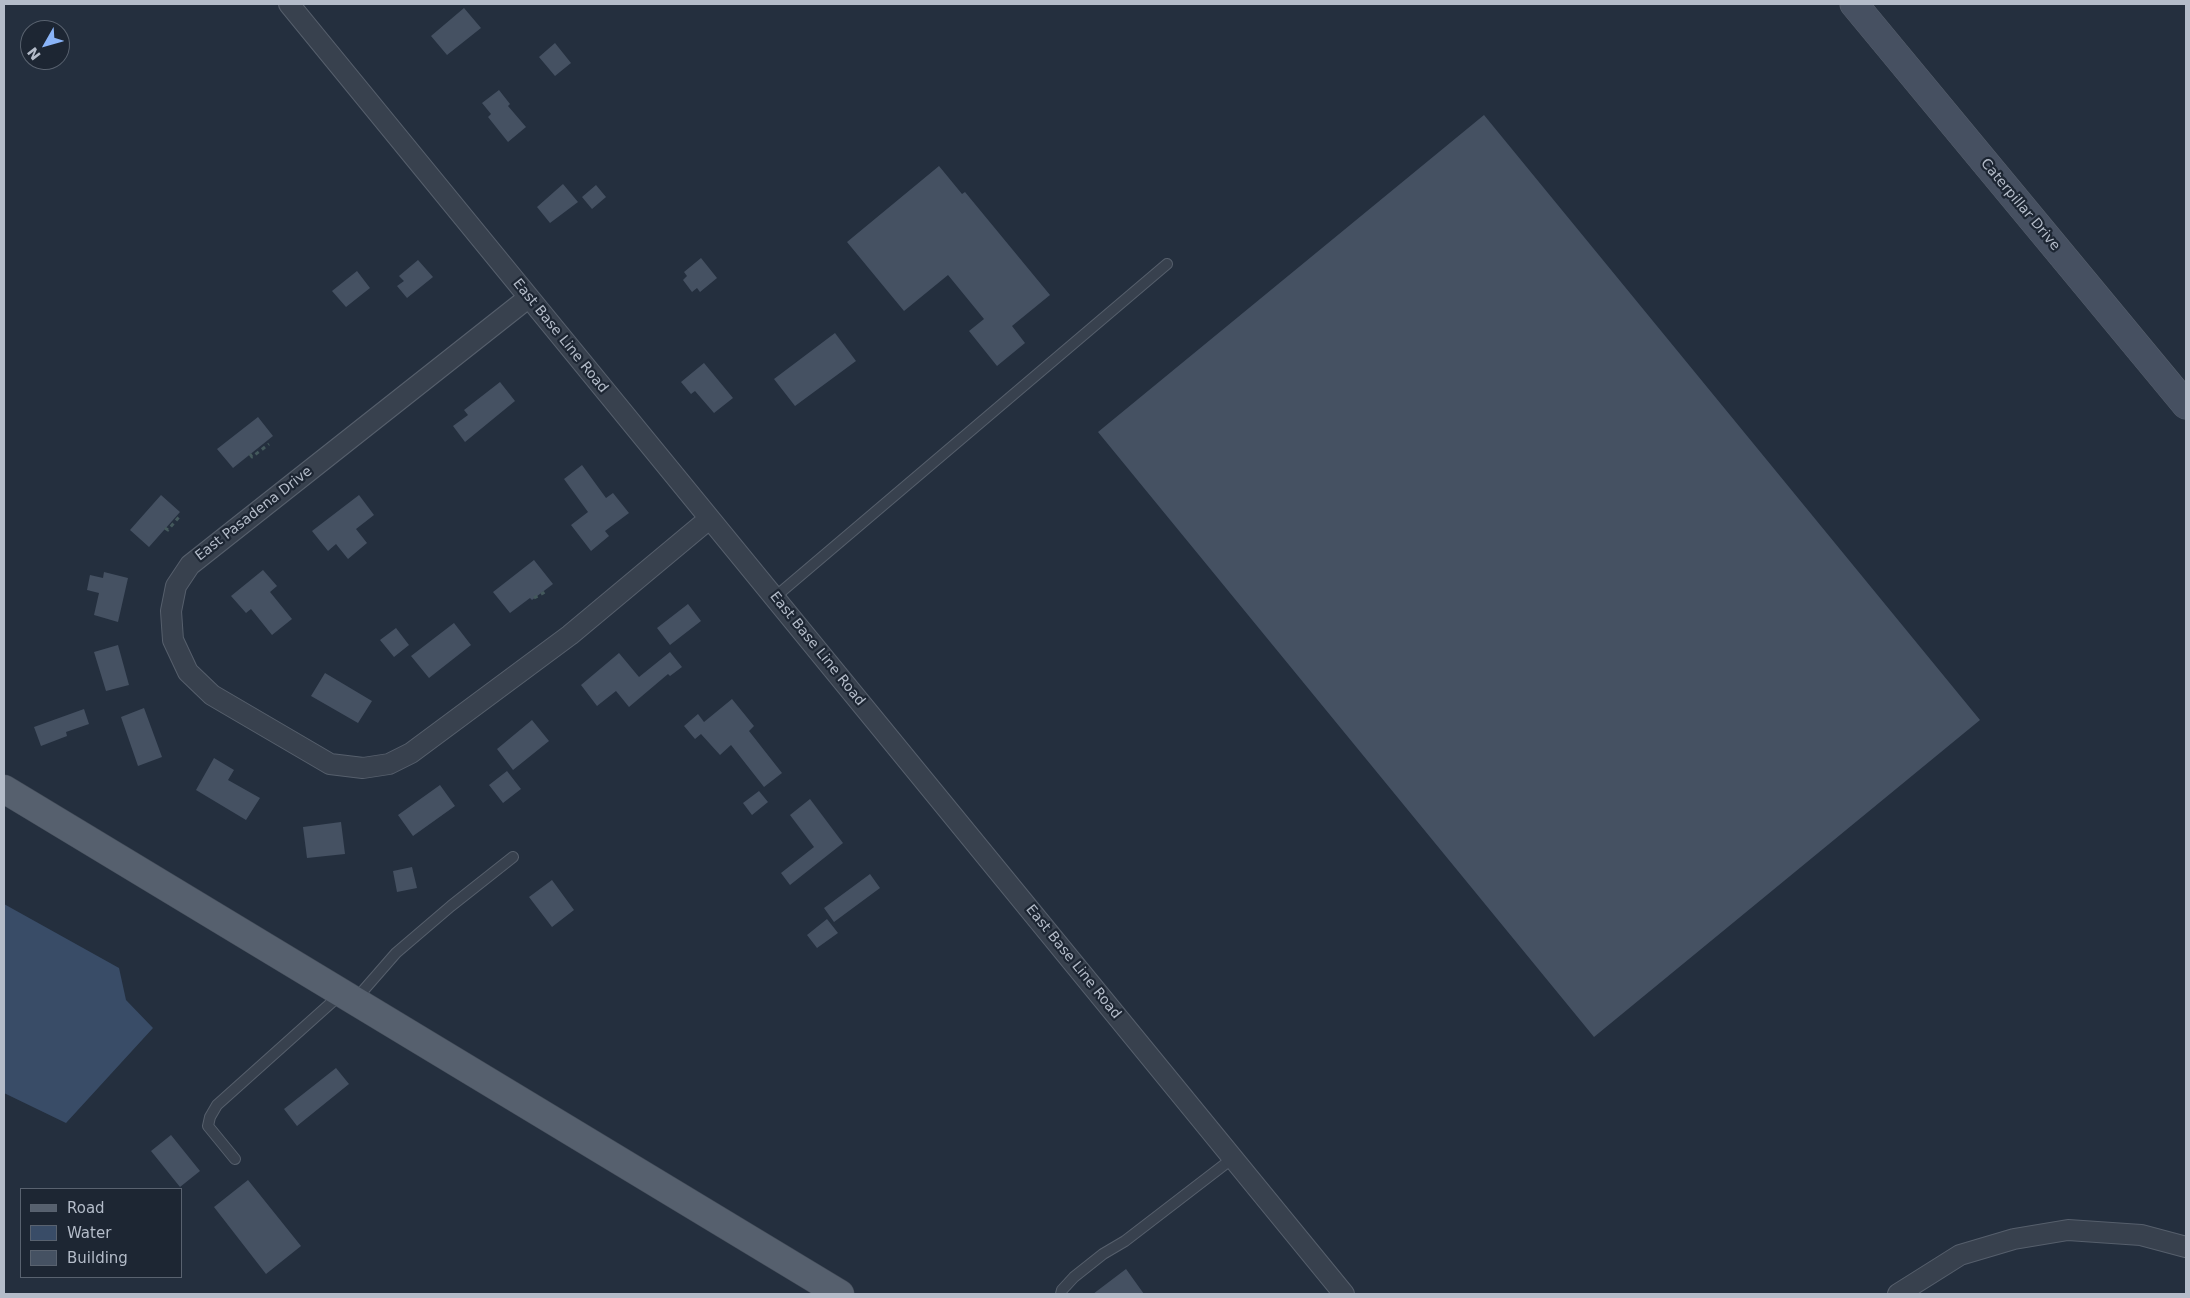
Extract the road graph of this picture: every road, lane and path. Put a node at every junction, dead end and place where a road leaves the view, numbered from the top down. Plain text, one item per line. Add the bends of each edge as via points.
1 (289, 4) edge
2 (1854, 4) edge
3 (1167, 264) dead end
4 (528, 298) junction
5 (2186, 405) edge
6 (269, 444) dead end
7 (250, 454) dead end
8 (180, 517) dead end
9 (709, 519) junction
10 (166, 528) dead end
11 (545, 592) dead end
12 (775, 597) junction
13 (534, 598) dead end
14 (4, 789) edge
15 (513, 856) dead end
16 (348, 997) junction
17 (1233, 1158) junction
18 (235, 1159) dead end
19 (2186, 1247) edge
20 (840, 1294) edge
21 (1061, 1294) edge
22 (1344, 1294) edge
23 (1898, 1294) edge

1 - 4 street, East Base Line Road
2 - 5 street, Caterpillar Drive
3 - 12 lane
4 - 9 street, East Base Line Road
4 - 9 street, East Pasadena Drive via 190,565 176,586 171,610 173,640 188,672 212,695 330,764 363,768 389,764 411,753 570,636
6 - 7 path via 252,457
8 - 10 path via 168,530
9 - 12 street, East Base Line Road
11 - 13 path
12 - 17 street, East Base Line Road
14 - 16 main road
15 - 16 lane
16 - 18 lane via 217,1105 208,1126
16 - 20 main road
17 - 21 lane via 1125,1241 1103,1254 1074,1277
17 - 22 street, East Base Line Road
19 - 23 street via 2141,1234 2068,1230 2014,1239 1960,1255

